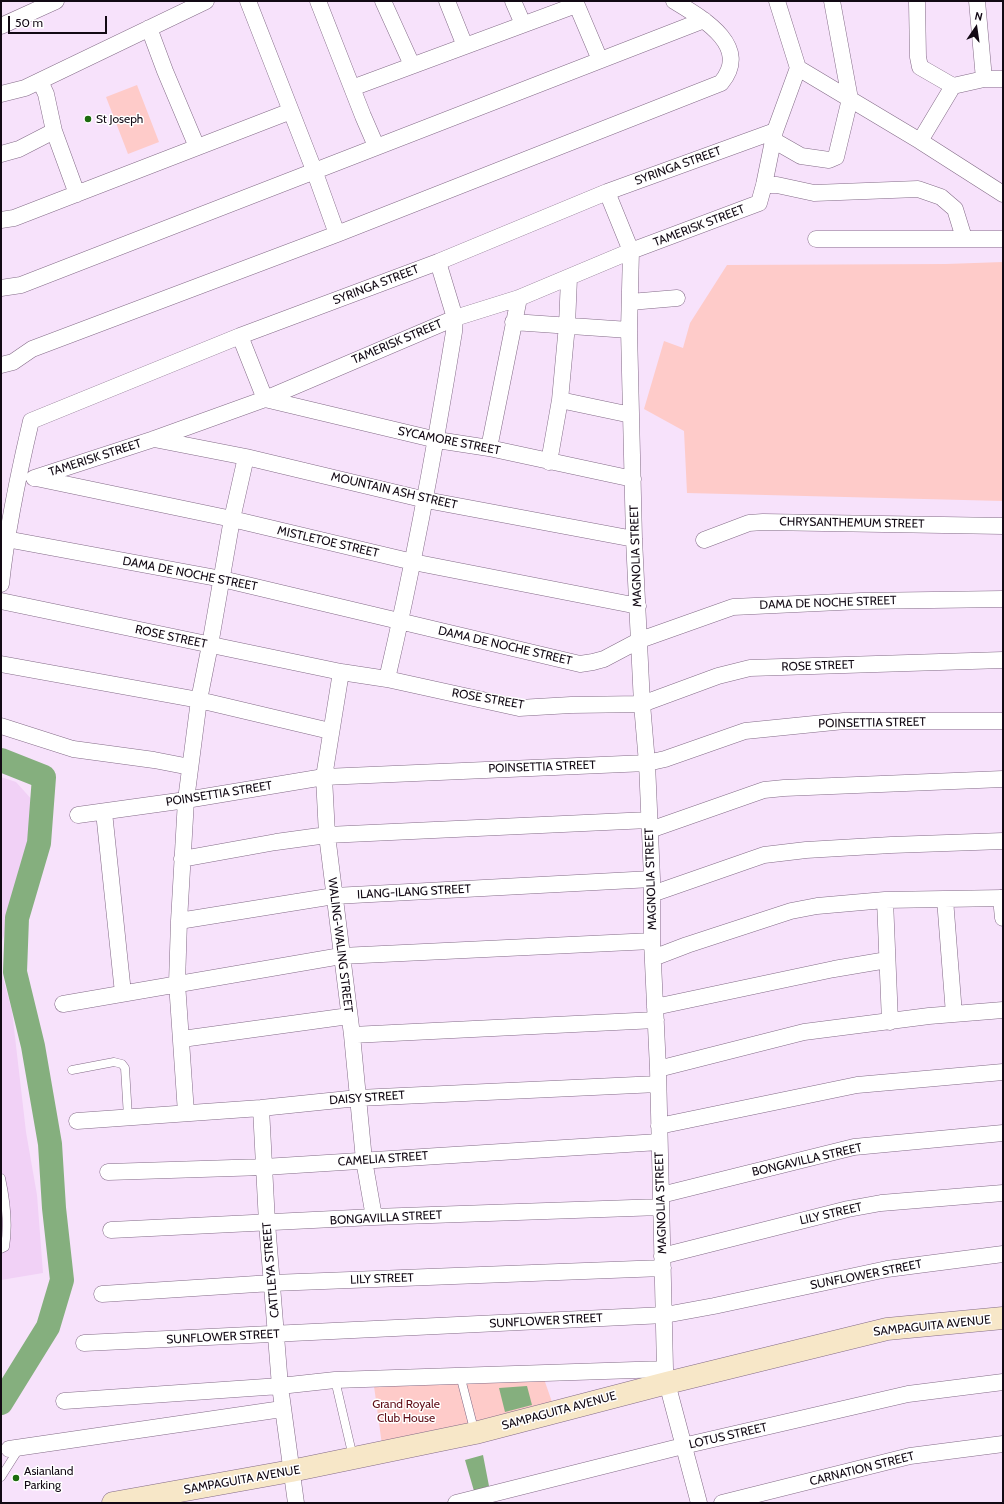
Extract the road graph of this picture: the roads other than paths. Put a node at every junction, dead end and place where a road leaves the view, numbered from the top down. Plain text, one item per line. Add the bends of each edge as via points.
1 (56, 1) edge
2 (206, 1) edge
3 (248, 1) edge
4 (318, 1) edge
5 (383, 1) edge
6 (447, 1) edge
7 (513, 1) edge
8 (674, 1) edge
9 (777, 1) edge
10 (832, 1) edge
11 (977, 1) edge
12 (917, 2) edge
13 (575, 3) edge
14 (704, 20) junction
15 (523, 24) junction
16 (1, 26) edge
17 (149, 28) junction
18 (465, 46) junction
19 (600, 60) junction
20 (412, 65) junction
21 (798, 68) junction
22 (1003, 78) edge
23 (984, 80) junction
24 (40, 81) junction
25 (953, 86) junction
26 (352, 88) junction
27 (1, 94) edge
28 (850, 99) junction
29 (291, 111) junction
30 (54, 131) junction
31 (774, 135) junction
32 (920, 141) junction
33 (376, 146) junction
34 (197, 147) junction
35 (1, 154) edge
36 (314, 170) junction
37 (764, 185) junction
38 (607, 192) junction
39 (77, 194) junction
40 (1003, 194) edge
41 (1, 220) edge
42 (337, 234) junction
43 (964, 238) junction
44 (816, 239) dead end
45 (1003, 239) edge
46 (631, 251) junction
47 (438, 262) junction
48 (569, 278) junction
49 (1, 288) edge
50 (519, 298) junction
51 (677, 298) dead end
52 (630, 302) junction
53 (454, 318) junction
54 (513, 322) junction
55 (567, 325) junction
56 (629, 330) junction
57 (240, 336) junction
58 (1, 365) edge
59 (265, 399) junction
60 (560, 400) junction
61 (631, 415) junction
62 (154, 439) junction
63 (437, 440) junction
64 (489, 448) junction
65 (246, 457) junction
66 (549, 462) junction
67 (18, 476) junction
68 (34, 478) junction
69 (633, 479) junction
70 (426, 500) junction
71 (232, 519) junction
72 (1003, 526) edge
73 (6, 539) junction
74 (634, 539) junction
75 (704, 540) dead end
76 (413, 562) junction
77 (222, 579) junction
78 (1, 584) edge
79 (1003, 599) edge
80 (1, 601) edge
81 (638, 606) junction
82 (401, 622) junction
83 (640, 640) junction
84 (210, 645) junction
85 (1003, 660) edge
86 (1, 664) edge
87 (341, 672) junction
88 (387, 679) junction
89 (199, 700) junction
90 (642, 704) junction
91 (1003, 722) edge
92 (1, 726) edge
93 (330, 731) junction
94 (647, 763) junction
95 (190, 767) junction
96 (324, 777) junction
97 (1003, 780) edge
98 (186, 800) junction
99 (104, 812) junction
100 (78, 815) dead end
101 (649, 825) junction
102 (326, 835) junction
103 (1003, 841) edge
104 (182, 859) junction
105 (652, 887) junction
106 (334, 896) junction
107 (1002, 898) edge
108 (945, 899) junction
109 (886, 900) junction
110 (1003, 918) edge
111 (179, 921) junction
112 (652, 941) junction
113 (341, 956) junction
114 (653, 958) junction
115 (887, 960) junction
116 (177, 983) junction
117 (123, 993) junction
118 (63, 1004) dead end
119 (1003, 1010) edge
120 (655, 1014) junction
121 (954, 1014) junction
122 (349, 1016) junction
123 (890, 1022) junction
124 (352, 1035) junction
125 (182, 1039) junction
126 (72, 1070) dead end
127 (1003, 1072) edge
128 (658, 1077) junction
129 (358, 1098) junction
130 (261, 1108) junction
131 (186, 1113) junction
132 (128, 1117) junction
133 (77, 1121) dead end
134 (1003, 1133) edge
135 (659, 1134) junction
136 (364, 1160) junction
137 (264, 1167) junction
138 (108, 1172) dead end
139 (1, 1178) edge
140 (1003, 1193) edge
141 (661, 1201) junction
142 (4, 1206) edge
143 (374, 1217) junction
144 (267, 1224) junction
145 (111, 1230) dead end
146 (1, 1249) edge
147 (1003, 1254) edge
148 (662, 1262) junction
149 (272, 1284) junction
150 (102, 1294) dead end
151 (665, 1315) junction
152 (1003, 1318) edge
153 (276, 1334) junction
154 (84, 1343) dead end
155 (460, 1375) junction
156 (666, 1376) junction
157 (335, 1380) junction
158 (1003, 1382) edge
159 (280, 1386) junction
160 (64, 1401) dead end
161 (282, 1409) junction
162 (475, 1433) junction
163 (1003, 1444) edge
164 (683, 1446) junction
165 (15, 1448) joint
166 (354, 1459) junction
167 (291, 1471) junction
168 (1, 1477) edge
169 (113, 1503) edge
170 (296, 1503) edge
171 (456, 1503) edge
172 (699, 1503) edge
173 (722, 1503) edge

1 - 16 street
2 - 17 street
3 - 29 street
4 - 26 street
5 - 20 street
6 - 18 street
7 - 15 street
8 - 14 street
9 - 21 street
10 - 28 street
11 - 23 street
12 - 25 street via 920,67
13 - 15 street
13 - 19 street
14 - 19 street
14 - 42 street via 724,39 730,52 732,61 721,83
15 - 18 street
17 - 24 street
17 - 34 street
18 - 20 street
19 - 33 street
20 - 26 street
21 - 28 street
21 - 31 street
22 - 23 street
23 - 25 street
24 - 27 street
24 - 30 street via 46,94
25 - 32 street
26 - 33 street
28 - 31 street via 836,157 829,160 801,156
28 - 32 street
29 - 34 street
29 - 36 street
30 - 35 street via 19,149
30 - 39 street
31 - 37 street
31 - 38 street, SYRINGA STREET
32 - 40 street
33 - 36 street
34 - 39 street
36 - 42 street
36 - 49 street via 22,285
37 - 43 street via 777,185 814,193 918,189 941,197 955,208
37 - 46 street, TAMERISK STREET via 759,203
38 - 46 street
38 - 47 street, SYRINGA STREET
39 - 41 street via 14,218
42 - 58 street via 39,346 13,362
43 - 44 street
43 - 45 street
46 - 48 street, TAMERISK STREET
46 - 52 street, MAGNOLIA STREET
47 - 53 street
47 - 57 street, SYRINGA STREET
48 - 50 street, TAMERISK STREET
48 - 55 street
50 - 53 street, TAMERISK STREET
50 - 54 street
51 - 52 street
52 - 56 street, MAGNOLIA STREET
53 - 59 street, TAMERISK STREET
53 - 63 street
54 - 55 street
54 - 64 street
55 - 56 street
55 - 60 street
56 - 61 street, MAGNOLIA STREET
57 - 59 street
57 - 67 street, SYRINGA STREET via 31,421
59 - 62 street, TAMERISK STREET
59 - 63 street, SYCAMORE STREET
60 - 61 street
60 - 66 street
61 - 69 street, MAGNOLIA STREET
62 - 65 street, MOUNTAIN ASH STREET
62 - 68 street, TAMERISK STREET
63 - 64 street, SYCAMORE STREET
63 - 70 street
64 - 66 street, SYCAMORE STREET
65 - 70 street, MOUNTAIN ASH STREET
65 - 71 street
66 - 69 street, SYCAMORE STREET
67 - 68 street, MISTLETOE STREET
67 - 73 street
68 - 71 street, MISTLETOE STREET
69 - 74 street, MAGNOLIA STREET
70 - 74 street, MOUNTAIN ASH STREET
70 - 76 street
71 - 76 street, MISTLETOE STREET
71 - 77 street
72 - 75 street, CHRYSANTHEMUM STREET via 763,522 749,523
73 - 77 street, DAMA DE NOCHE STREET
73 - 78 street
74 - 81 street, MAGNOLIA STREET
76 - 81 street, MISTLETOE STREET
76 - 82 street
77 - 82 street, DAMA DE NOCHE STREET
77 - 84 street
79 - 83 street, DAMA DE NOCHE STREET via 861,601 733,607
80 - 84 street, ROSE STREET
81 - 83 street, MAGNOLIA STREET
82 - 83 street, DAMA DE NOCHE STREET via 580,664 604,659
82 - 88 street
83 - 90 street, MAGNOLIA STREET
84 - 87 street, ROSE STREET
84 - 89 street
85 - 90 street, ROSE STREET via 750,668 718,676
86 - 89 street
87 - 88 street, ROSE STREET
87 - 93 street, WALING-WALING STREET
88 - 90 street, ROSE STREET via 519,708
89 - 93 street
89 - 95 street
90 - 94 street, MAGNOLIA STREET
91 - 94 street, POINSETTIA STREET via 844,721 745,731
92 - 95 street via 72,749
93 - 96 street, WALING-WALING STREET
94 - 96 street, POINSETTIA STREET
94 - 101 street, MAGNOLIA STREET
95 - 98 street
96 - 98 street, POINSETTIA STREET
96 - 102 street, WALING-WALING STREET
97 - 101 street via 764,790
98 - 99 street, POINSETTIA STREET
98 - 104 street
99 - 100 street, POINSETTIA STREET
99 - 117 street
101 - 102 street
101 - 105 street, MAGNOLIA STREET
102 - 104 street
102 - 106 street, WALING-WALING STREET
103 - 105 street, ILANG-ILANG STREET via 891,845 764,855
104 - 111 street
105 - 106 street, ILANG-ILANG STREET
105 - 112 street, MAGNOLIA STREET
106 - 111 street, ILANG-ILANG STREET
106 - 113 street, WALING-WALING STREET
107 - 108 street
107 - 110 street
108 - 109 street
108 - 121 street
109 - 114 street via 791,911
109 - 115 street
111 - 116 street
112 - 113 street
112 - 114 street, MAGNOLIA STREET
113 - 116 street
113 - 122 street, WALING-WALING STREET
114 - 120 street, MAGNOLIA STREET
115 - 120 street via 834,969
115 - 123 street
116 - 117 street
116 - 125 street
117 - 118 street
119 - 121 street, DAISY STREET
120 - 124 street
120 - 128 street, MAGNOLIA STREET
121 - 123 street, DAISY STREET
122 - 124 street, WALING-WALING STREET
122 - 125 street
123 - 128 street, DAISY STREET via 804,1032
124 - 129 street, WALING-WALING STREET
125 - 131 street
126 - 132 lane via 114,1062 122,1064 125,1068
127 - 135 street, CAMELIA STREET via 857,1085
128 - 129 street, DAISY STREET
128 - 135 street, MAGNOLIA STREET
129 - 130 street, DAISY STREET
129 - 136 street, WALING-WALING STREET
130 - 131 street, DAISY STREET
130 - 137 street, CATTLEYA STREET
131 - 132 street, DAISY STREET
132 - 133 street, DAISY STREET
134 - 141 street, BONGAVILLA STREET via 854,1147
135 - 136 street, CAMELIA STREET
135 - 141 street, MAGNOLIA STREET
136 - 137 street, CAMELIA STREET
136 - 143 street, WALING-WALING STREET
137 - 138 street, CAMELIA STREET
137 - 144 street, CATTLEYA STREET
139 - 142 lane
140 - 148 street, LILY STREET via 881,1203 848,1209
141 - 143 street, BONGAVILLA STREET
141 - 148 street, MAGNOLIA STREET
142 - 146 lane via 8,1231 5,1246
143 - 144 street, BONGAVILLA STREET
144 - 145 street, BONGAVILLA STREET
144 - 149 street, CATTLEYA STREET
147 - 151 street, SUNFLOWER STREET via 887,1269
148 - 149 street, LILY STREET
148 - 151 street, MAGNOLIA STREET
149 - 150 street, LILY STREET
149 - 153 street, CATTLEYA STREET
151 - 153 street, SUNFLOWER STREET
151 - 156 street, MAGNOLIA STREET
152 - 156 main road, SAMPAGUITA AVENUE via 887,1329
153 - 154 street, SUNFLOWER STREET
153 - 159 street, CATTLEYA STREET
155 - 156 street
155 - 157 street
155 - 162 lane
156 - 162 main road, SAMPAGUITA AVENUE
156 - 164 street, MAGNOLIA STREET
157 - 159 street
157 - 166 lane
158 - 164 street, LOTUS STREET via 908,1394
159 - 160 street
159 - 161 street, CATTLEYA STREET
161 - 165 street
161 - 167 street, CATTLEYA STREET
162 - 166 main road, SAMPAGUITA AVENUE
163 - 173 street, CARNATION STREET via 910,1456
164 - 171 street, LOTUS STREET
164 - 172 street, MAGNOLIA STREET
165 - 168 lane
166 - 167 main road, SAMPAGUITA AVENUE
167 - 169 main road, SAMPAGUITA AVENUE
167 - 170 street, CATTLEYA STREET

